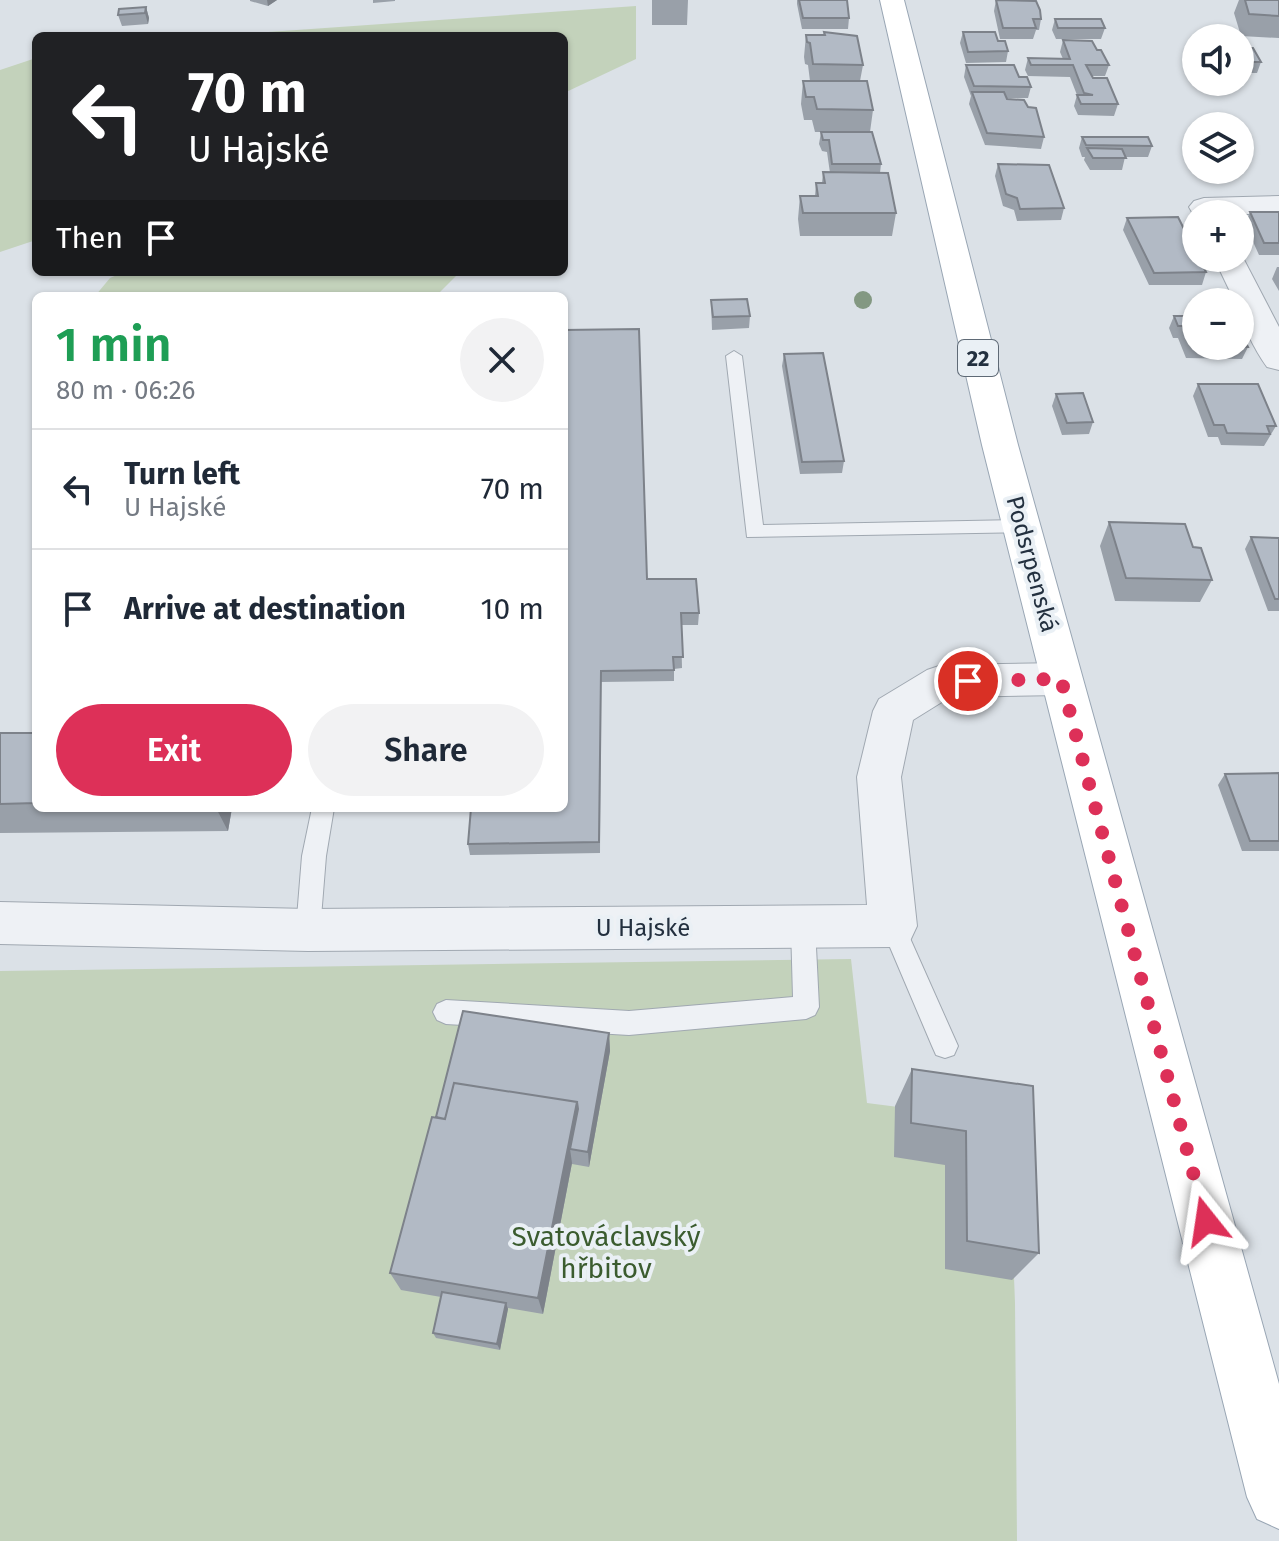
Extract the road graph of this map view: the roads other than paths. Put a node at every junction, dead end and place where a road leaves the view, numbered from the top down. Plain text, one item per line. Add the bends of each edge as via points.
1 (892, 0) edge
2 (1279, 205) edge
3 (1254, 207) edge
4 (1236, 272) edge
5 (734, 356) dead end
6 (1279, 360) edge
7 (1023, 527) junction
8 (1061, 679) junction
9 (322, 812) edge
10 (0, 923) edge
11 (893, 926) junction
12 (803, 927) junction
13 (308, 930) junction
14 (446, 1012) dead end
15 (945, 1046) dead end
16 (1279, 1497) edge

1 - 7 main road, Podsrpenská / 22
2 - 3 street
4 - 6 street
5 - 7 lane via 754,532
7 - 8 main road, Podsrpenská / 22
8 - 11 street via 942,681 894,711 879,777
8 - 16 main road, Podsrpenská / 22
9 - 13 lane
10 - 13 street, U Hajské
11 - 12 street, U Hajské
11 - 15 lane
12 - 13 street, U Hajské
12 - 14 lane via 806,1007 629,1023

